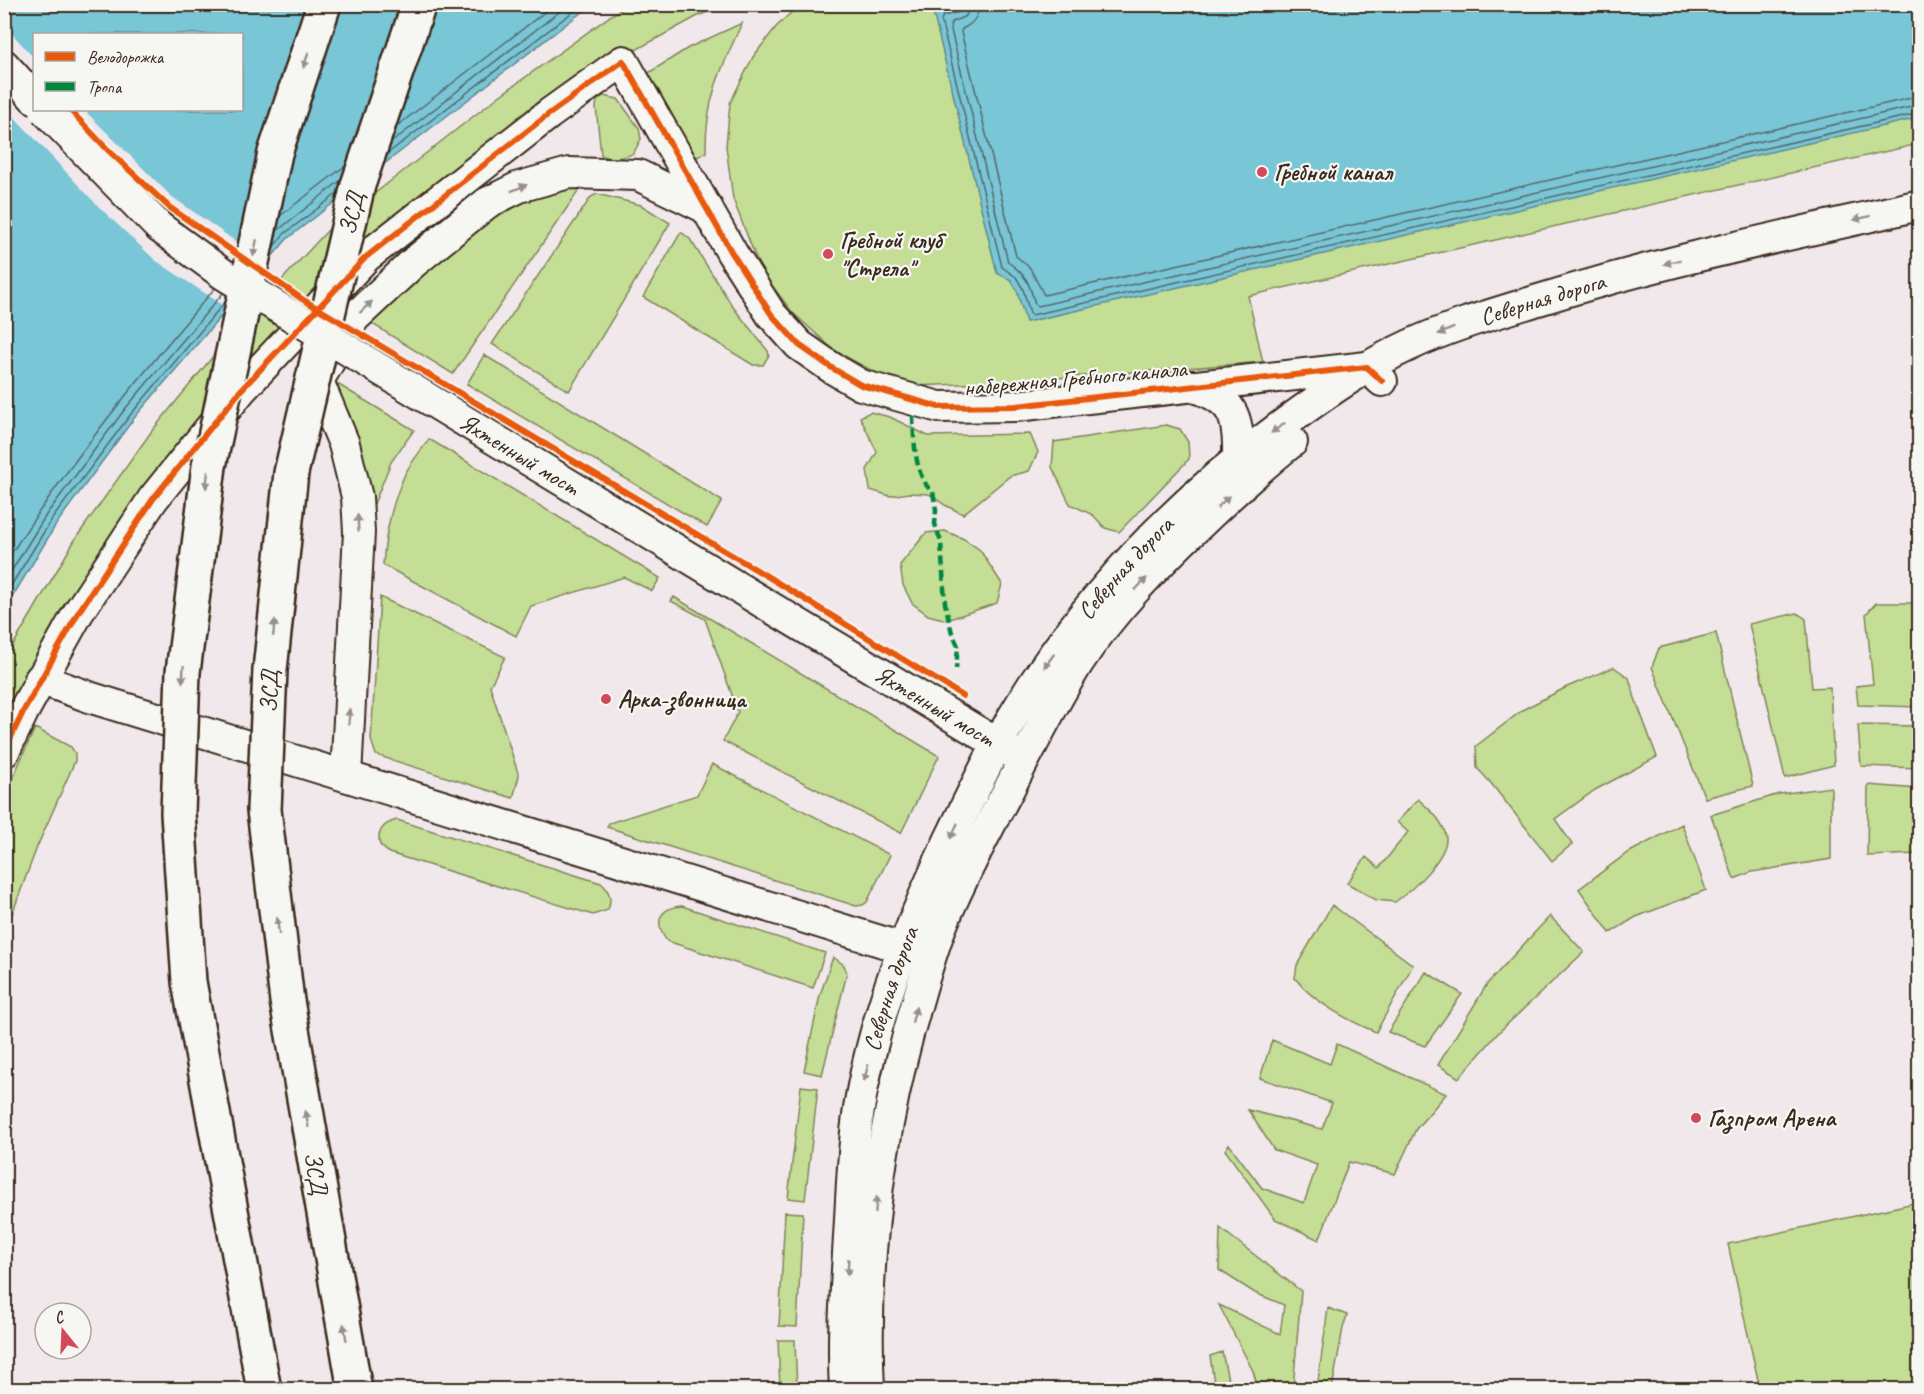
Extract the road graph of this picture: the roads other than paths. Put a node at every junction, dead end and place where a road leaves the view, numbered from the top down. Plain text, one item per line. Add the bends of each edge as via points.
1 (324, 4) edge
2 (419, 4) edge
3 (4, 65) edge
4 (33, 97) edge
5 (46, 111) edge
6 (1920, 206) edge
7 (708, 209) junction
8 (1920, 226) edge
9 (1375, 374) junction
10 (1191, 386) junction
11 (1246, 465) junction
12 (40, 680) junction
13 (998, 744) junction
14 (4, 752) edge
15 (1025, 760) junction
16 (346, 776) junction
17 (903, 947) junction
18 (931, 957) junction
19 (264, 1389) edge
20 (355, 1389) edge
21 (845, 1389) edge
22 (869, 1389) edge

1 -> 19 highway, bridge via 273,165 209,466 183,672 178,813 189,981
20 -> 2 highway, ЗСД, bridge via 287,1001 264,810 270,670 291,473 358,185
3 - 4 street
5 - 13 street, Яхтенный мост, bridge via 159,227 223,274
6 -> 9 street, Северная дорога via 1592,283 1466,322 1411,344
7 - 10 street, набережная Гребного канала via 771,314 799,345 861,385 939,407 1016,406
7 - 12 street, набережная Гребного канала via 623,61 366,257 241,390 153,500 78,613
16 -> 7 street via 359,532 357,497 344,444 318,381 354,318 413,263 487,203 568,172 638,175
8 - 9 street, Северная дорога via 1597,303
9 - 10 street, набережная Гребного канала
9 - 11 street, Северная дорога via 1299,412
10 - 11 street, набережная Гребного канала via 1224,401 1234,415
11 -> 13 street, Северная дорога via 1163,526 1084,614 1033,684
15 -> 11 street, Северная дорога via 1078,663 1104,628
12 - 14 street
12 - 16 street
13 - 15 street, Яхтенный мост
13 -> 17 street, Северная дорога via 926,889
15 - 18 street, Северная дорога via 972,862
16 - 17 street
17 - 18 street
17 -> 21 street, Северная дорога via 863,1087 853,1169
22 -> 18 street, Северная дорога via 868,1286 878,1178 893,1090

